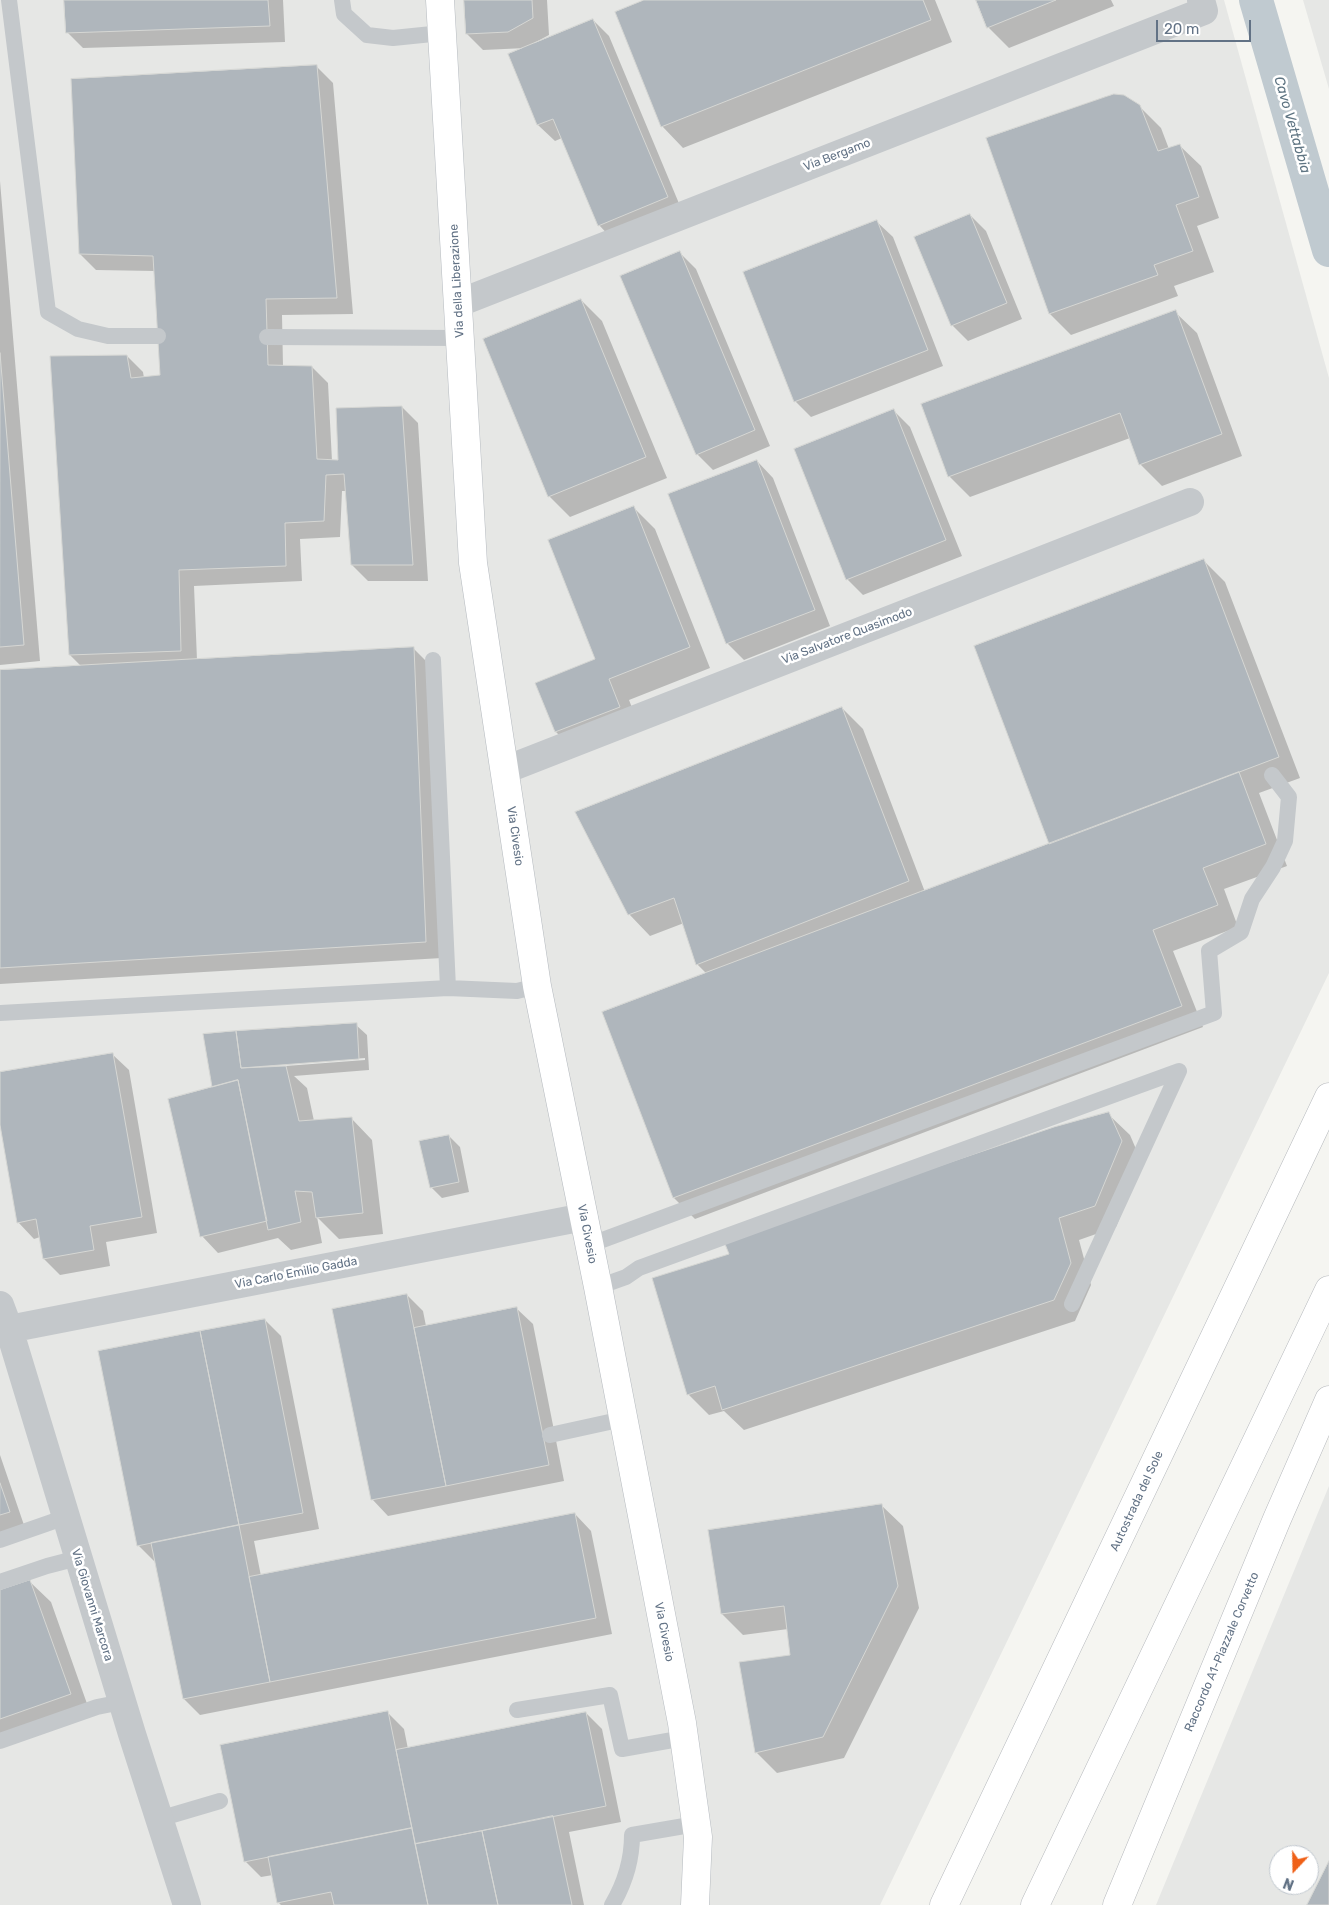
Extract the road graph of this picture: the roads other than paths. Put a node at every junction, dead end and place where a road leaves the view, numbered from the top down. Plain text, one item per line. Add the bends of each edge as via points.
1 (9, 0) edge
2 (342, 0) edge
3 (440, 0) edge
4 (1201, 0) edge
5 (442, 33) junction
6 (459, 303) junction
7 (158, 336) dead end
8 (267, 337) dead end
9 (460, 338) junction
10 (1190, 502) dead end
11 (473, 563) joint
12 (433, 660) dead end
13 (505, 770) junction
14 (1272, 775) dead end
15 (537, 986) junction
16 (448, 988) junction
17 (0, 1013) edge
18 (1329, 1097) edge
19 (584, 1217) junction
20 (589, 1245) junction
21 (598, 1287) junction
22 (1329, 1290) edge
23 (1072, 1304) dead end
24 (4, 1317) edge
25 (1329, 1400) edge
26 (623, 1418) junction
27 (550, 1435) dead end
28 (66, 1516) junction
29 (0, 1540) edge
30 (78, 1558) junction
31 (0, 1582) edge
32 (122, 1702) junction
33 (517, 1710) dead end
34 (684, 1738) junction
35 (0, 1741) edge
36 (220, 1801) dead end
37 (159, 1819) junction
38 (696, 1824) junction
39 (187, 1905) edge
40 (612, 1905) edge
41 (695, 1905) edge
42 (944, 1905) edge
43 (1035, 1905) edge
44 (1117, 1905) edge

1 - 7 lane via 48,312 78,329 108,336
2 - 5 lane via 344,14 367,35 393,38
3 - 5 main road, Via della Liberazione
4 - 6 street, Via Bergamo via 1204,11
5 - 6 main road, Via della Liberazione
6 - 9 main road, Via della Liberazione
8 - 9 lane
9 - 11 main road, Via della Liberazione
10 - 13 street, Via Salvatore Quasimodo
11 - 13 main road, Via Civesio
12 - 16 lane
13 - 15 main road, Via Civesio
14 - 20 lane via 1289,797 1285,841 1252,899 1242,932 1209,951 1214,1014
15 - 16 lane via 517,990
15 - 19 main road, Via Civesio
16 - 17 lane
18 - 42 main road, Autostrada del Sole
19 - 20 main road, Via Civesio
19 - 24 street, Via Carlo Emilio Gadda
20 - 21 main road, Via Civesio
21 - 23 lane via 626,1277 639,1268 1179,1071
21 - 26 main road, Via Civesio
22 - 43 main road
24 - 28 street, Via Giovanni Marcora
25 - 44 main road, Raccordo A1-Piazzale Corvetto
26 - 27 lane
26 - 34 main road, Via Civesio
28 - 29 lane
28 - 30 street, Via Giovanni Marcora
30 - 31 lane
30 - 32 street, Via Giovanni Marcora
32 - 35 lane via 98,1707
32 - 37 street, Via Giovanni Marcora
33 - 34 lane via 610,1696 622,1749
34 - 38 main road, Via Civesio
36 - 37 lane
37 - 39 street, Via Giovanni Marcora
38 - 40 lane via 632,1835 628,1873
38 - 41 main road, Via Civesio

